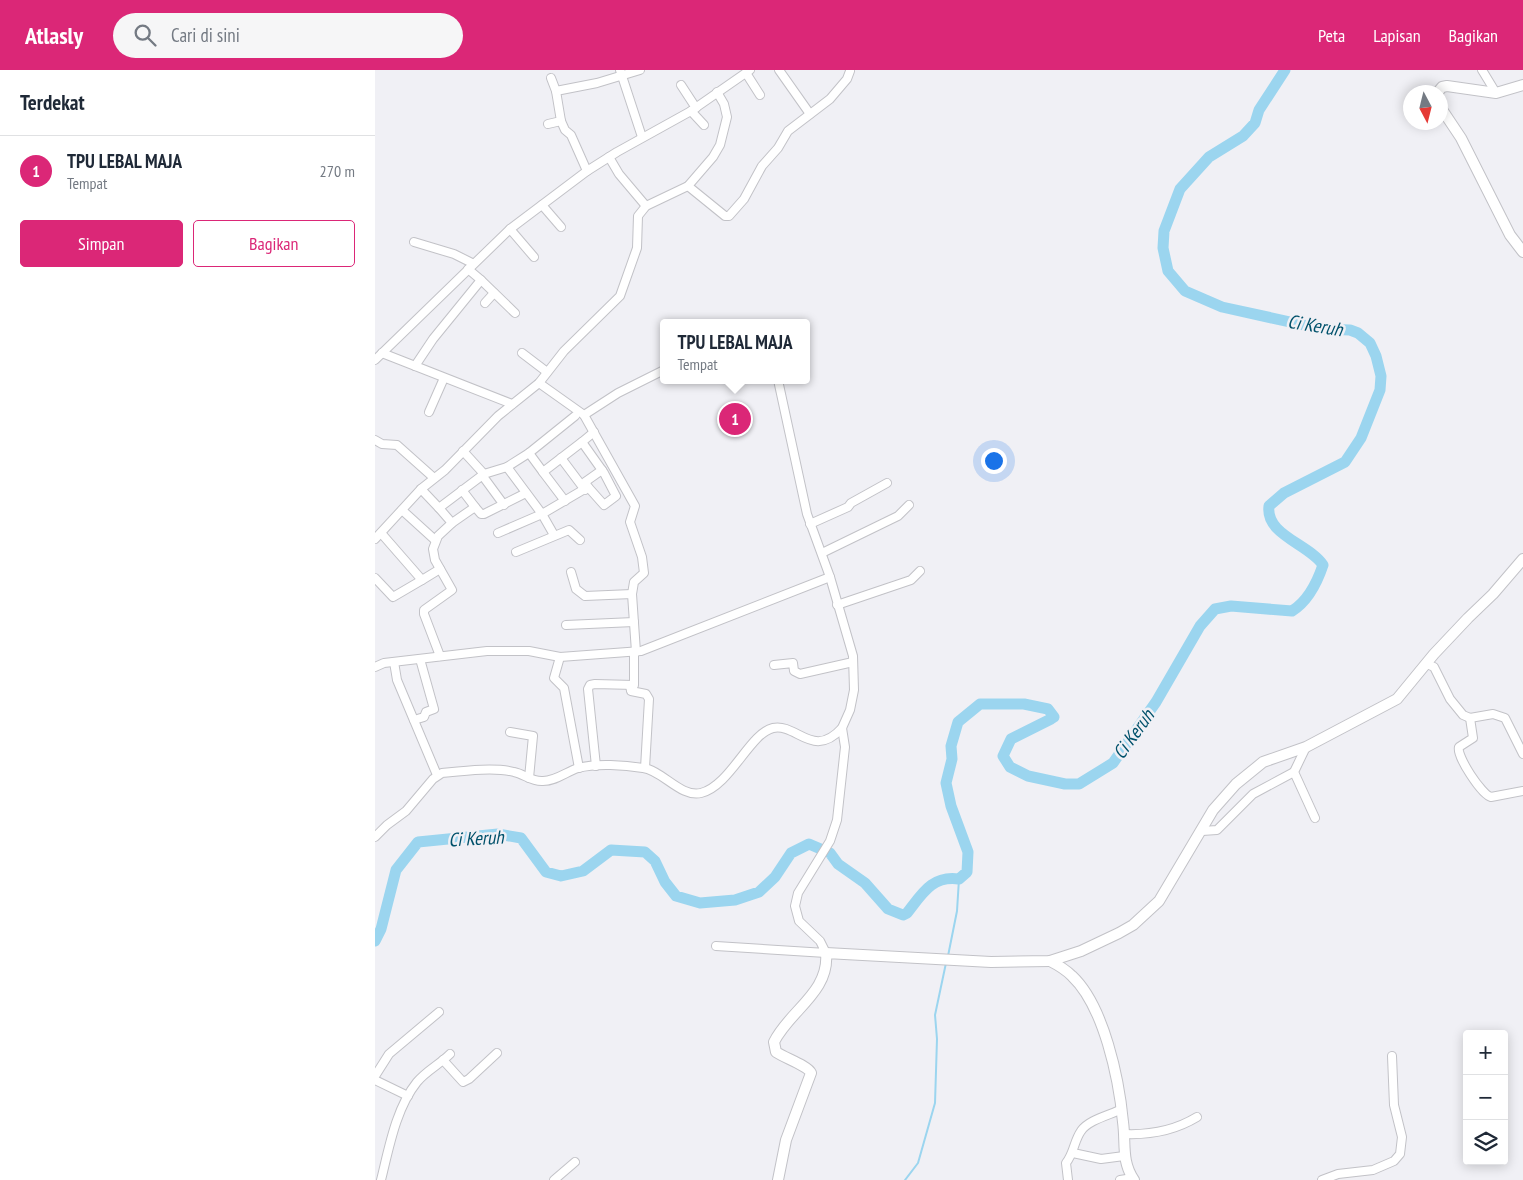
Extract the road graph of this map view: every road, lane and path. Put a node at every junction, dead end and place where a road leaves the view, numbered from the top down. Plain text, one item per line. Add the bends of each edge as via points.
1 (640, 70) edge
2 (779, 70) edge
3 (1483, 70) edge
4 (748, 71) edge
5 (850, 71) edge
6 (621, 73) edge
7 (551, 78) dead end
8 (681, 85) dead end
9 (1523, 85) edge
10 (1448, 86) edge
11 (556, 91) junction
12 (717, 92) junction
13 (1496, 92) junction
14 (760, 94) dead end
15 (694, 109) junction
16 (810, 114) junction
17 (1448, 118) edge
18 (561, 121) junction
19 (548, 124) dead end
20 (704, 125) dead end
21 (643, 138) junction
22 (609, 157) junction
23 (587, 171) junction
24 (688, 186) junction
25 (542, 204) junction
26 (646, 206) junction
27 (561, 227) dead end
28 (510, 229) junction
29 (414, 242) dead end
30 (1523, 252) edge
31 (534, 257) dead end
32 (470, 266) junction
33 (481, 280) junction
34 (494, 293) junction
35 (485, 304) dead end
36 (515, 313) dead end
37 (382, 353) junction
38 (522, 353) dead end
39 (375, 360) edge
40 (415, 366) junction
41 (547, 372) junction
42 (660, 372) edge
43 (444, 378) junction
44 (539, 383) junction
45 (778, 384) edge
46 (512, 404) junction
47 (429, 412) dead end
48 (584, 415) junction
49 (575, 416) dead end
50 (594, 432) junction
51 (375, 440) edge
52 (582, 442) junction
53 (463, 452) junction
54 (529, 453) junction
55 (561, 458) junction
56 (507, 467) junction
57 (601, 470) junction
58 (543, 472) junction
59 (483, 474) junction
60 (434, 478) junction
61 (887, 483) dead end
62 (585, 486) junction
63 (421, 489) junction
64 (462, 490) junction
65 (526, 493) junction
66 (565, 501) junction
67 (504, 505) junction
68 (909, 505) dead end
69 (475, 507) junction
70 (439, 508) junction
71 (402, 510) junction
72 (541, 514) junction
73 (452, 523) junction
74 (811, 524) junction
75 (497, 533) dead end
76 (554, 535) junction
77 (378, 536) edge
78 (435, 540) junction
79 (580, 540) dead end
80 (516, 552) dead end
81 (822, 553) junction
82 (1523, 559) edge
83 (440, 569) junction
84 (920, 571) dead end
85 (571, 572) dead end
86 (830, 577) junction
87 (375, 578) edge
88 (423, 580) junction
89 (632, 594) junction
90 (837, 605) junction
91 (634, 622) junction
92 (566, 625) dead end
93 (635, 652) junction
94 (440, 656) junction
95 (560, 657) junction
96 (420, 659) junction
97 (394, 662) junction
98 (853, 662) junction
99 (1427, 664) junction
100 (775, 666) dead end
101 (375, 668) edge
102 (630, 686) junction
103 (1470, 718) junction
104 (414, 720) junction
105 (842, 728) junction
106 (511, 732) dead end
107 (1306, 747) junction
108 (1523, 754) edge
109 (596, 766) junction
110 (579, 768) junction
111 (645, 768) junction
112 (1294, 772) junction
113 (437, 775) junction
114 (529, 778) junction
115 (1523, 791) edge
116 (1315, 818) dead end
117 (1202, 831) junction
118 (375, 836) edge
119 (716, 946) dead end
120 (826, 953) junction
121 (1050, 961) junction
122 (439, 1012) dead end
123 (497, 1053) dead end
124 (1391, 1056) dead end
125 (375, 1078) edge
126 (408, 1096) junction
127 (1122, 1110) junction
128 (1197, 1117) dead end
129 (1125, 1134) junction
130 (1073, 1153) junction
131 (1124, 1156) junction
132 (575, 1162) dead end
133 (1133, 1179) edge
134 (381, 1180) edge
135 (554, 1180) edge
136 (778, 1180) edge
137 (1068, 1180) edge
138 (1120, 1180) edge
139 (1322, 1180) edge

1 - 6 street
2 - 16 street
3 - 13 street
4 - 12 street
4 - 14 street
5 - 16 street via 830,99
6 - 11 street
6 - 21 street
7 - 11 street
8 - 15 street
9 - 13 street
10 - 13 street
11 - 18 street
12 - 15 street
12 - 24 street via 727,117 720,145
15 - 20 street
15 - 21 street
16 - 24 street via 788,131 729,217
17 - 30 street via 1510,236
18 - 19 street
18 - 23 street
21 - 22 street
22 - 23 street
22 - 26 street
23 - 25 street
24 - 26 street
25 - 27 street
25 - 28 street
26 - 41 street via 638,216 637,248 620,296
28 - 31 street
28 - 32 street
29 - 32 street via 454,254
32 - 33 street
32 - 37 street
33 - 34 street
33 - 40 street
34 - 35 street
34 - 36 street
37 - 39 street
37 - 40 street
38 - 41 street
40 - 43 street
41 - 44 street
42 - 48 street
43 - 46 street
43 - 47 street
44 - 46 street
44 - 48 street
45 - 74 street
46 - 53 street
48 - 50 street
49 - 54 street
50 - 52 street
50 - 89 street via 635,506 630,522 644,573 634,582
51 - 60 street via 397,445
52 - 55 street
52 - 57 street
53 - 59 street
53 - 60 street
54 - 56 street
54 - 58 street
55 - 58 street
55 - 62 street
56 - 59 street
56 - 65 street
57 - 62 street
57 - 62 street via 616,494 615,498 604,505
58 - 66 street
59 - 64 street
59 - 67 street
60 - 63 street
61 - 74 street via 848,507
62 - 66 street
63 - 70 street
63 - 71 street
64 - 69 street
64 - 70 street
65 - 67 street
65 - 72 street
66 - 72 street
67 - 69 street via 484,514
68 - 81 street via 898,516
69 - 73 street
70 - 73 street
71 - 77 street
71 - 78 street
72 - 75 street
72 - 76 street
73 - 78 street
74 - 81 street
76 - 79 street via 569,530
76 - 80 street
77 - 88 street
78 - 83 street via 433,555
81 - 86 street
82 - 99 street
83 - 88 street
83 - 94 street via 452,590 424,610
84 - 90 street via 911,580
85 - 89 street via 576,589 585,596
86 - 90 street
86 - 93 street
87 - 88 street via 393,597
89 - 91 street
90 - 98 street
91 - 92 street
91 - 93 street
93 - 95 street
93 - 102 street via 635,684
94 - 95 street via 529,651
94 - 96 street
95 - 110 street via 554,678 564,688
96 - 97 street
96 - 104 street via 434,709
97 - 101 street
97 - 104 street via 397,680
98 - 100 street via 800,674 794,670 793,663
98 - 105 street via 854,690
99 - 103 street via 1434,667 1459,711
99 - 107 street via 1390,705
102 - 109 street via 595,684 588,689
102 - 111 street via 631,691 646,694 649,698
103 - 108 street via 1493,714 1505,718
103 - 115 street via 1473,738 1459,747 1459,756 1485,793 1491,797
104 - 113 street
105 - 111 street via 824,741 781,728 770,729 753,742 728,774 700,794 690,793
105 - 120 street via 844,756 837,820 830,842 798,893 796,914 820,941
106 - 114 street via 533,736
107 - 112 street
107 - 117 street via 1255,767 1224,795
109 - 110 street
109 - 111 street
110 - 114 street via 558,778 543,781
112 - 116 street
112 - 117 street via 1253,794 1217,830
113 - 114 street via 501,770
113 - 118 street via 406,810
117 - 121 street via 1159,901 1145,915 1100,942
119 - 120 street
120 - 121 street via 991,962
120 - 136 street via 827,966 822,980 774,1042 778,1053 808,1068 811,1073 786,1140
121 - 127 street via 1073,976 1091,1003 1111,1059
122 - 125 street via 389,1054
123 - 126 street via 463,1082 447,1057 417,1082
124 - 139 street via 1394,1105 1402,1138 1400,1154 1394,1161 1373,1170 1338,1174
125 - 126 street
126 - 134 street via 399,1115
127 - 129 street
127 - 130 street via 1084,1127
128 - 129 street via 1167,1131
129 - 131 street
130 - 131 street via 1101,1159
130 - 137 street via 1066,1163
131 - 133 street via 1126,1168
132 - 135 street
133 - 138 street

